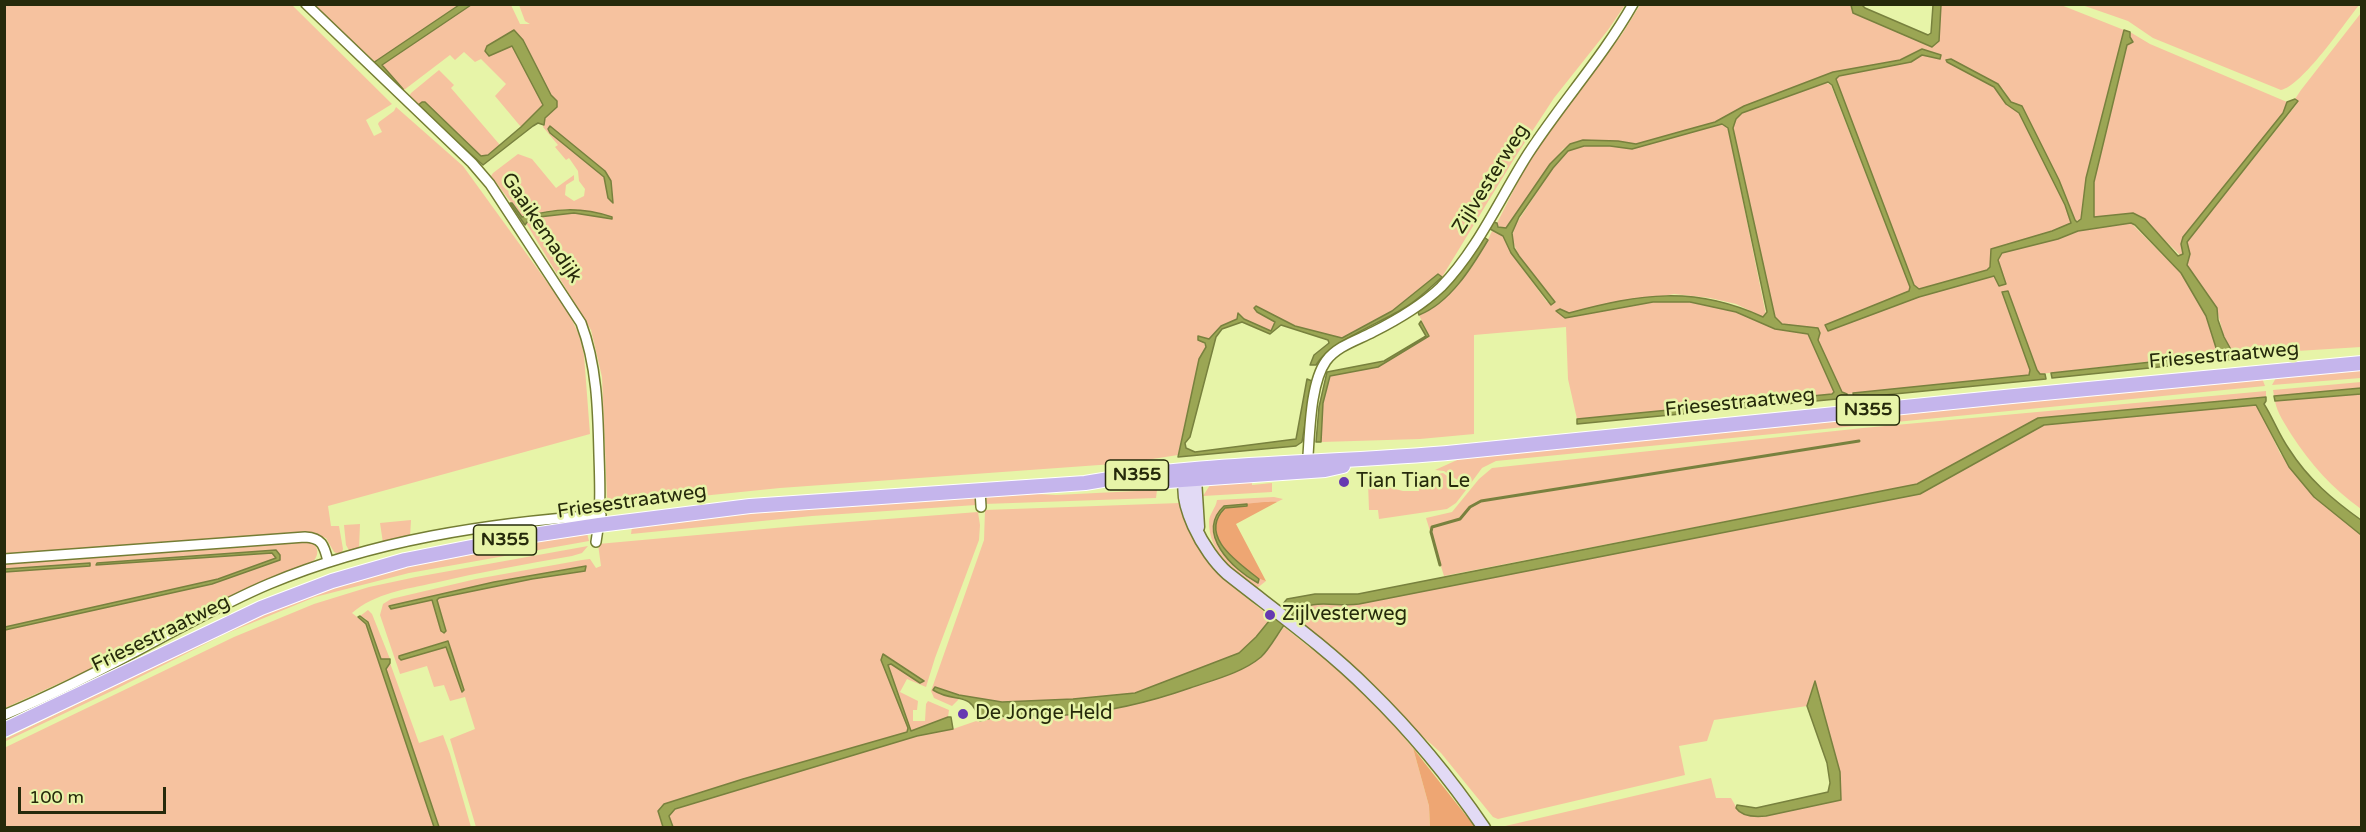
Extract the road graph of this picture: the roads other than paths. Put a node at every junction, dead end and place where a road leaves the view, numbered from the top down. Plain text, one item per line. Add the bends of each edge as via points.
1 (306, 4) edge
2 (1633, 4) edge
3 (2361, 363) edge
4 (1307, 466) junction
5 (1189, 476) junction
6 (980, 490) junction
7 (981, 507) dead end
8 (600, 520) junction
9 (596, 542) dead end
10 (4, 558) edge
11 (328, 561) junction
12 (4, 716) edge
13 (4, 730) edge
14 (1484, 828) edge

1 - 8 street, Gaaikemadijk via 486,179 581,323 594,371
2 - 4 street, Zijlvesterweg via 1449,278 1424,302 1328,358 1316,391
3 - 4 main road, Friesestraatweg / N355
4 - 5 main road, Friesestraatweg / N355
5 - 6 main road, Friesestraatweg / N355 via 1120,477
5 - 14 main road via 1188,509 1216,564 1339,662 1453,783
6 - 7 street
6 - 8 main road, Friesestraatweg / N355
8 - 9 street, Gaaikemadijk
8 - 11 street, Friesestraatweg via 528,521 434,536
8 - 13 main road, Friesestraatweg / N355 via 438,553 332,581 226,623
10 - 11 street via 305,537 322,542
11 - 12 street, Friesestraatweg via 232,601

